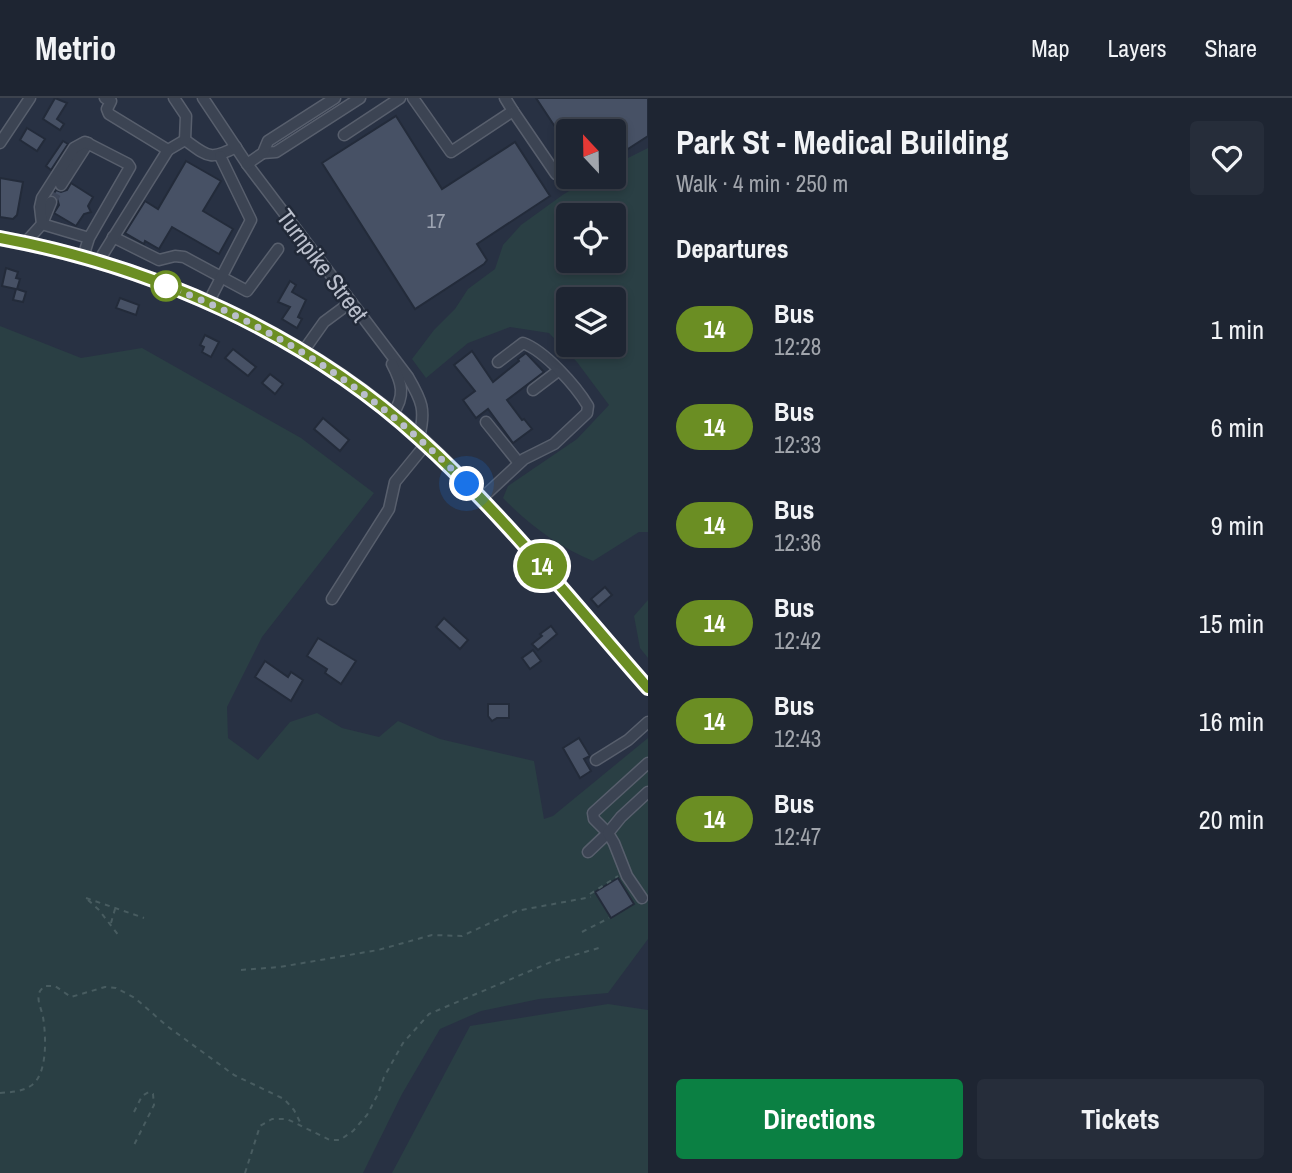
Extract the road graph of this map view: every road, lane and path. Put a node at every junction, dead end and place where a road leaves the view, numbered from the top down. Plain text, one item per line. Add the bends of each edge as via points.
1 (30, 98) edge
2 (174, 98) edge
3 (203, 98) edge
4 (335, 98) edge
5 (360, 98) edge
6 (400, 98) edge
7 (505, 98) edge
8 (110, 99) edge
9 (415, 99) edge
10 (513, 111) junction
11 (344, 135) dead end
12 (185, 140) junction
13 (0, 143) edge
14 (88, 143) junction
15 (236, 147) junction
16 (168, 150) junction
17 (263, 153) junction
18 (220, 156) junction
19 (247, 164) junction
20 (556, 174) dead end
21 (61, 185) tunnel mouth
22 (51, 202) tunnel mouth
23 (41, 224) junction
24 (113, 237) junction
25 (0, 238) edge
26 (89, 238) junction
27 (25, 243) junction
28 (278, 248) dead end
29 (83, 257) junction
30 (98, 262) junction
31 (221, 278) junction
32 (351, 302) junction
33 (208, 303) junction
34 (386, 351) junction
35 (302, 353) junction
36 (498, 362) dead end
37 (558, 371) junction
38 (533, 390) dead end
39 (392, 415) junction
40 (486, 422) dead end
41 (422, 441) junction
42 (519, 463) junction
43 (481, 499) junction
44 (332, 599) dead end
45 (648, 688) edge
46 (648, 722) edge
47 (596, 760) dead end
48 (648, 762) edge
49 (648, 792) edge
50 (608, 833) junction
51 (588, 852) dead end
52 (621, 874) dead end
53 (642, 898) dead end
54 (115, 908) junction
55 (144, 918) dead end
56 (609, 918) dead end
57 (111, 926) junction
58 (582, 932) dead end
59 (118, 936) dead end
60 (602, 947) dead end
61 (241, 970) dead end
62 (0, 1093) edge
63 (134, 1112) dead end
64 (302, 1125) junction
65 (134, 1145) dead end
66 (244, 1173) edge

1 - 13 street
2 - 12 street via 186,117
3 - 15 street, Turnpike Street
4 - 17 street via 268,141
5 - 17 street via 276,152
6 - 11 street
7 - 10 street
8 - 16 street via 108,114
9 - 10 street via 451,152
10 - 20 street
12 - 16 street
12 - 18 street via 205,154
14 - 21 street
14 - 23 street via 75,148 41,201
14 - 26 street via 130,167
15 - 18 street
15 - 19 street, Turnpike Street
16 - 24 street
17 - 19 street
18 - 31 street via 251,220
19 - 32 street, Turnpike Street
22 - 23 street
23 - 26 street
23 - 27 street
24 - 30 street
24 - 31 street via 159,260 184,257
25 - 27 main road
26 - 29 street
27 - 29 main road
28 - 31 street via 247,291
29 - 30 main road
30 - 33 main road
31 - 33 street
32 - 34 street, Turnpike Street
32 - 35 street via 324,323
33 - 35 main road
34 - 39 street via 402,389
34 - 41 street, Turnpike Street via 421,400
35 - 39 main road
36 - 37 street via 523,343
37 - 38 street
37 - 42 street via 583,398 587,413 554,443
39 - 41 main road
40 - 42 street
41 - 43 main road
41 - 44 street via 395,482 389,509
42 - 43 street
43 - 45 main road
46 - 47 street
48 - 50 street via 593,813
49 - 50 street
50 - 51 street
50 - 53 street
52 - 61 path via 590,896 516,911 462,936 432,935 378,950
54 - 55 path
54 - 57 path
54 - 57 path via 86,898
56 - 58 path
57 - 59 path
60 - 64 path via 551,962 429,1014 403,1044 367,1115 347,1136 330,1140
62 - 64 path via 26,1088 40,1075 46,1038 38,1002 44,986 55,986 71,998 116,988 234,1075 284,1099
63 - 65 path via 144,1094 153,1094 154,1105
64 - 66 path via 279,1118 260,1126

